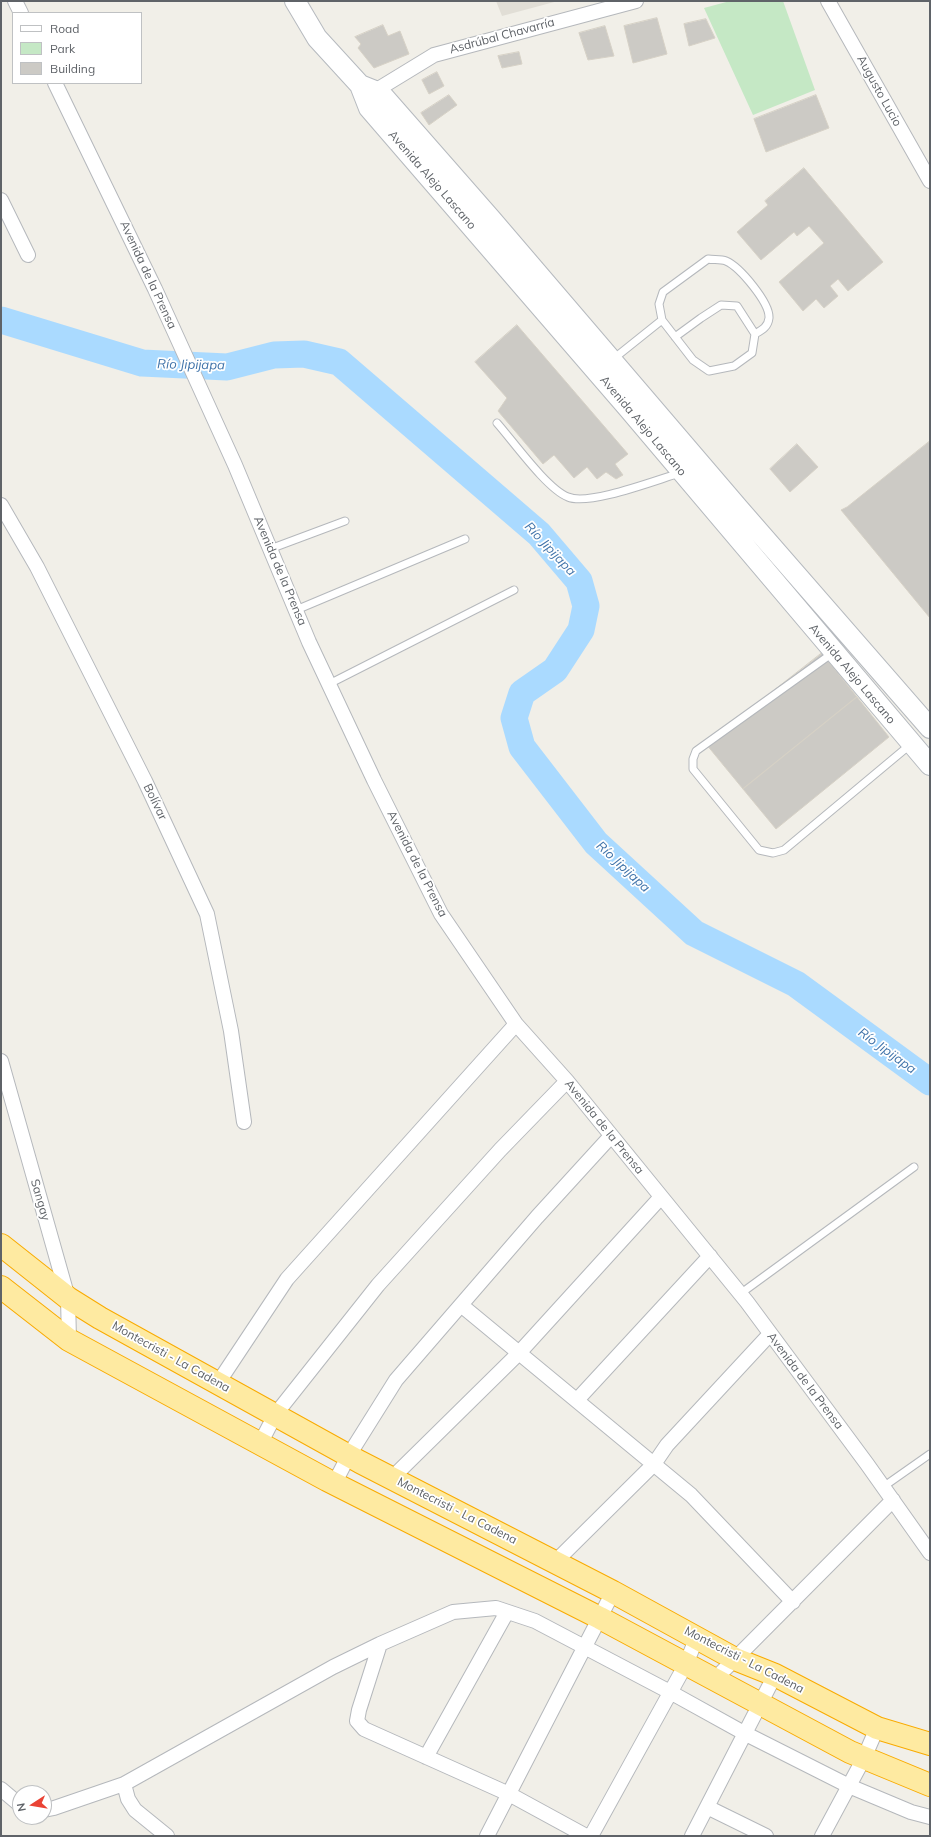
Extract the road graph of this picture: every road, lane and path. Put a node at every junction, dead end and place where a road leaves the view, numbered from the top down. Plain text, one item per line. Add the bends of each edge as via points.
1 (15, 1) edge
2 (296, 1) edge
3 (636, 1) edge
4 (828, 1) edge
5 (20, 12) edge
6 (55, 84) edge
7 (368, 88) junction
8 (930, 181) edge
9 (1, 200) edge
10 (28, 255) dead end
11 (662, 320) junction
12 (755, 334) junction
13 (675, 337) junction
14 (612, 360) junction
15 (497, 423) dead end
16 (682, 472) junction
17 (1, 505) edge
18 (345, 521) dead end
19 (465, 539) dead end
20 (270, 549) junction
21 (514, 590) dead end
22 (296, 610) junction
23 (834, 652) junction
24 (329, 684) junction
25 (930, 728) edge
26 (912, 744) junction
27 (930, 766) edge
28 (516, 1024) junction
29 (1, 1061) edge
30 (567, 1081) junction
31 (244, 1122) dead end
32 (611, 1136) junction
33 (914, 1167) dead end
34 (661, 1197) junction
35 (1, 1245) edge
36 (710, 1256) junction
37 (1, 1287) edge
38 (740, 1294) junction
39 (68, 1298) junction
40 (461, 1305) junction
41 (770, 1334) junction
42 (68, 1340) junction
43 (520, 1353) junction
44 (218, 1384) junction
45 (577, 1400) junction
46 (275, 1415) junction
47 (260, 1444) junction
48 (930, 1454) edge
49 (349, 1455) junction
50 (654, 1464) junction
51 (392, 1478) junction
52 (334, 1484) junction
53 (884, 1487) junction
54 (893, 1500) junction
55 (928, 1546) edge
56 (555, 1562) junction
57 (613, 1592) junction
58 (793, 1602) junction
59 (507, 1612) junction
60 (600, 1618) junction
61 (697, 1637) junction
62 (380, 1644) junction
63 (584, 1648) junction
64 (735, 1658) junction
65 (686, 1664) junction
66 (775, 1675) junction
67 (715, 1680) junction
68 (670, 1692) junction
69 (759, 1703) junction
70 (877, 1728) junction
71 (744, 1733) junction
72 (930, 1744) edge
73 (426, 1757) junction
74 (864, 1758) junction
75 (124, 1784) junction
76 (930, 1785) edge
77 (849, 1786) junction
78 (1, 1789) edge
79 (509, 1794) junction
80 (12, 1798) edge
81 (707, 1807) junction
82 (52, 1808) edge
83 (930, 1817) edge
84 (167, 1836) edge
85 (487, 1836) edge
86 (586, 1836) edge
87 (591, 1836) edge
88 (692, 1836) edge
89 (766, 1836) edge
90 (822, 1836) edge

1 - 5 street
2 - 7 main road, Avenida Alejo Lascano via 317,38
3 - 7 street, Asdrúbal Chavarría via 434,55
4 - 8 street, Augusto Lucio
6 - 20 street, Avenida de la Prensa via 156,289 236,465
7 - 14 main road, Avenida Alejo Lascano via 384,97
7 - 16 main road, Avenida Alejo Lascano via 369,108
9 - 10 street
11 - 12 lane via 659,304 663,292 708,259 725,261 740,270 767,306 769,318 765,328
11 - 13 lane
11 - 14 lane
12 - 13 lane via 737,306 721,305
12 - 13 lane via 752,353 734,366 710,371 693,360
14 - 25 main road, Avenida Alejo Lascano
15 - 16 lane via 549,484 568,497 578,500 594,498
16 - 23 main road, Avenida Alejo Lascano
17 - 31 street, Bolívar via 37,567 161,815 207,914 231,1031
18 - 20 lane
19 - 22 lane
20 - 22 street, Avenida de la Prensa
21 - 24 lane
22 - 24 street, Avenida de la Prensa
23 - 26 main road, Avenida Alejo Lascano
23 - 26 lane via 696,751 693,769 759,850 773,853 784,850
24 - 28 street, Avenida de la Prensa via 441,914
26 - 27 main road, Avenida Alejo Lascano
28 - 30 street, Avenida de la Prensa
28 - 44 street via 287,1278
29 - 39 street, Sangay
30 - 32 street, Avenida de la Prensa
30 - 46 street via 500,1150 378,1285
32 - 34 street, Avenida de la Prensa
32 - 40 street
33 - 38 lane
34 - 36 street, Avenida de la Prensa
34 - 43 street
35 - 39 highway, Montecristi - La Cadena
36 - 38 street, Avenida de la Prensa
36 - 45 street
37 - 42 highway
38 - 41 street, Avenida de la Prensa
39 - 42 street, Sangay
39 - 44 highway, Montecristi - La Cadena
40 - 43 street
40 - 49 street via 396,1380
41 - 50 street via 667,1445
41 - 53 street, Avenida de la Prensa
42 - 47 highway
43 - 45 street
43 - 51 street
44 - 46 highway, Montecristi - La Cadena
45 - 50 street
46 - 47 street
46 - 49 highway, Montecristi - La Cadena
47 - 52 highway
48 - 53 lane
49 - 51 highway, Montecristi - La Cadena
49 - 52 street
50 - 56 street
50 - 58 street via 691,1495
51 - 56 highway, Montecristi - La Cadena
52 - 60 highway
53 - 54 street, Avenida de la Prensa
54 - 55 street, Avenida de la Prensa
54 - 58 street
56 - 57 highway, Montecristi - La Cadena
57 - 60 street
57 - 61 highway, Montecristi - La Cadena
58 - 64 street
59 - 62 street via 496,1608 453,1612
59 - 63 street via 535,1621
59 - 73 street
60 - 63 street
60 - 65 highway
61 - 64 highway, Montecristi - La Cadena
61 - 65 street
62 - 73 street via 357,1721 364,1729
62 - 75 street via 332,1667
63 - 68 street
63 - 79 street
64 - 66 highway, Montecristi - La Cadena
64 - 67 street
65 - 67 highway
65 - 68 street
66 - 69 street
66 - 70 highway, Montecristi - La Cadena
67 - 69 highway
68 - 71 street
68 - 87 street
69 - 71 street
69 - 74 highway
70 - 72 highway, Montecristi - La Cadena
70 - 74 street
71 - 77 street
71 - 81 street
73 - 79 street
74 - 76 highway
74 - 77 street
75 - 82 street
75 - 84 street via 128,1799 135,1810
77 - 83 street via 911,1812
77 - 90 street
78 - 80 street
79 - 85 street
79 - 86 street
81 - 88 street
81 - 89 street

